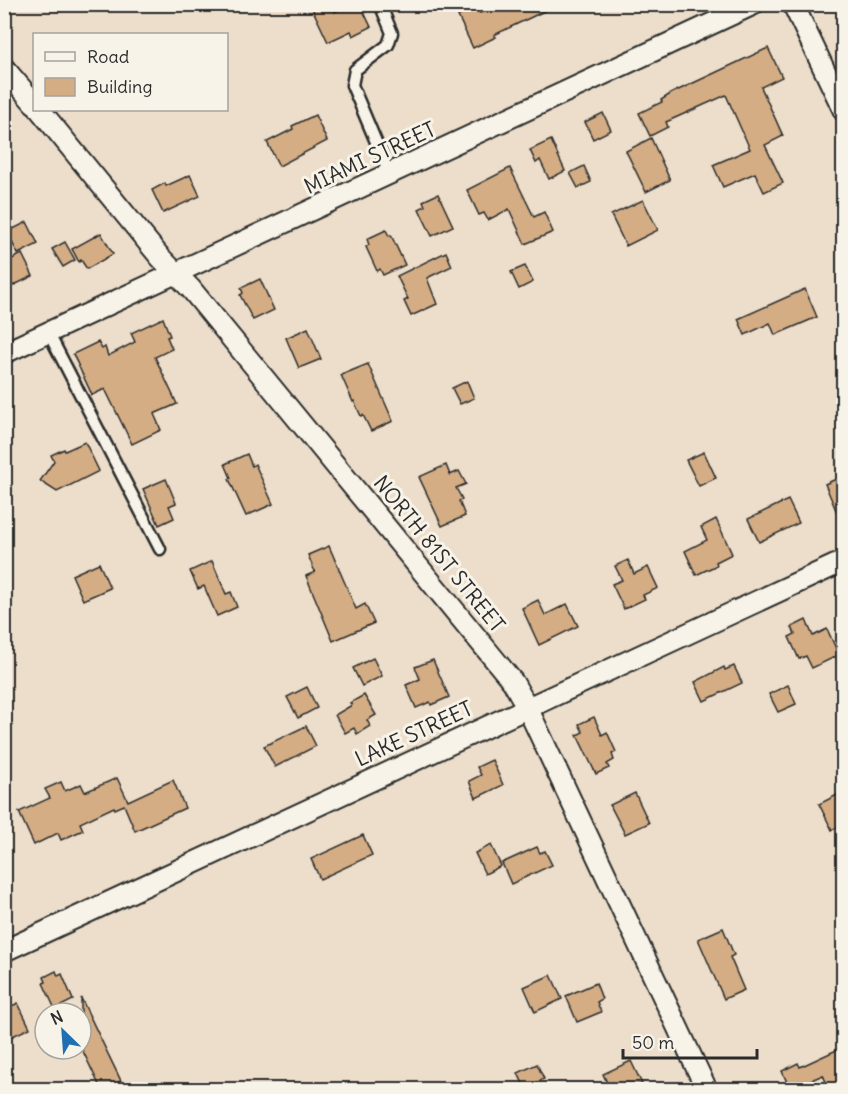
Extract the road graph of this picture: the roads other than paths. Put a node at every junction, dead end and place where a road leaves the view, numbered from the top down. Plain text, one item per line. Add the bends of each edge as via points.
1 (380, 4) edge
2 (754, 4) edge
3 (794, 4) edge
4 (4, 68) edge
5 (33, 102) edge
6 (41, 111) edge
7 (843, 111) edge
8 (390, 175) junction
9 (175, 273) junction
10 (48, 332) junction
11 (4, 353) edge
12 (160, 549) dead end
13 (843, 561) edge
14 (527, 707) junction
15 (4, 951) edge
16 (707, 1089) edge

1 - 8 lane via 392,33 388,45 355,70 352,85
2 - 8 street, MIAMI STREET
3 - 7 street
4 - 5 street
6 - 9 street, NORTH 81ST STREET
8 - 9 street, MIAMI STREET
9 - 10 street, MIAMI STREET
9 - 14 street, NORTH 81ST STREET via 513,682
10 - 11 street, MIAMI STREET
10 - 12 lane
13 - 14 street, LAKE STREET
14 - 15 street, LAKE STREET
14 - 16 street, NORTH 81ST STREET

